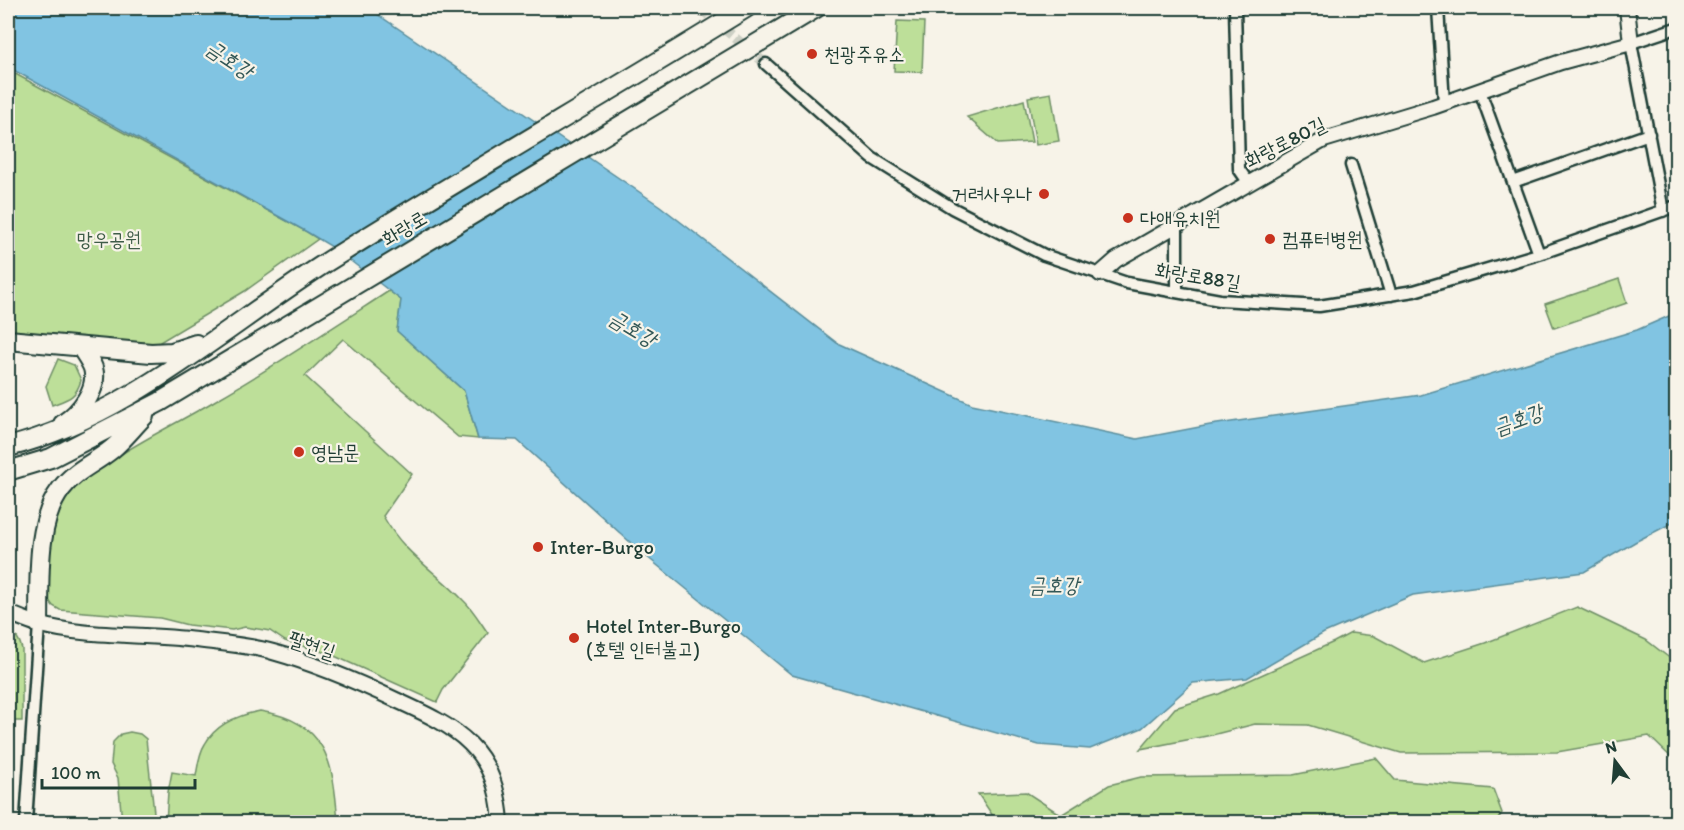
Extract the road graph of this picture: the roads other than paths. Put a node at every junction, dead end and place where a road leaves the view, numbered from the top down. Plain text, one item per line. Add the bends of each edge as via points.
1 (746, 8) edge
2 (816, 8) edge
3 (1235, 8) edge
4 (1438, 8) edge
5 (1627, 8) edge
6 (1677, 28) edge
7 (1631, 42) junction
8 (766, 64) tunnel mouth
9 (1480, 91) junction
10 (1444, 103) junction
11 (1649, 134) junction
12 (1351, 165) dead end
13 (1248, 182) junction
14 (1513, 182) junction
15 (1677, 206) edge
16 (1663, 211) junction
17 (1180, 224) junction
18 (1539, 254) junction
19 (1100, 274) junction
20 (1178, 292) junction
21 (1391, 295) junction
22 (234, 325) junction
23 (8, 340) edge
24 (81, 347) junction
25 (160, 402) junction
26 (40, 439) junction
27 (8, 447) edge
28 (8, 471) edge
29 (8, 603) edge
30 (8, 613) edge
31 (36, 623) junction
32 (26, 822) edge
33 (501, 822) edge

1 - 22 main road, 화랑로 via 326,263
2 - 25 main road, 화랑로
3 - 13 street via 1239,169
4 - 10 street
5 - 7 street
6 - 7 street, 화랑로80길
7 - 9 street, 화랑로80길
7 - 11 street
8 - 19 street, 화랑로88길 via 879,163 952,208 1044,255
9 - 10 street, 화랑로80길
9 - 14 street
10 - 13 street, 화랑로80길 via 1324,140
11 - 14 street
11 - 16 street
12 - 21 street
13 - 17 street, 화랑로80길
14 - 18 street
15 - 16 street, 화랑로88길
16 - 18 street, 화랑로88길
17 - 19 street, 화랑로80길 via 1116,260
17 - 20 street
18 - 21 street, 화랑로88길
19 - 20 street, 화랑로88길
20 - 21 street, 화랑로88길 via 1220,300 1319,306
22 - 24 main road via 203,342 172,352
22 - 26 main road, 화랑로 via 98,413
23 - 24 main road
24 - 26 main road via 93,369 92,389 75,416
25 - 28 main road, 화랑로 via 51,458
25 - 31 main road via 112,449 80,470 53,500 42,537
26 - 27 main road, 화랑로
29 - 31 street
30 - 31 street, 팔현길
31 - 32 street
31 - 33 street, 팔현길 via 271,651 342,675 426,713 462,735 485,762 493,779

